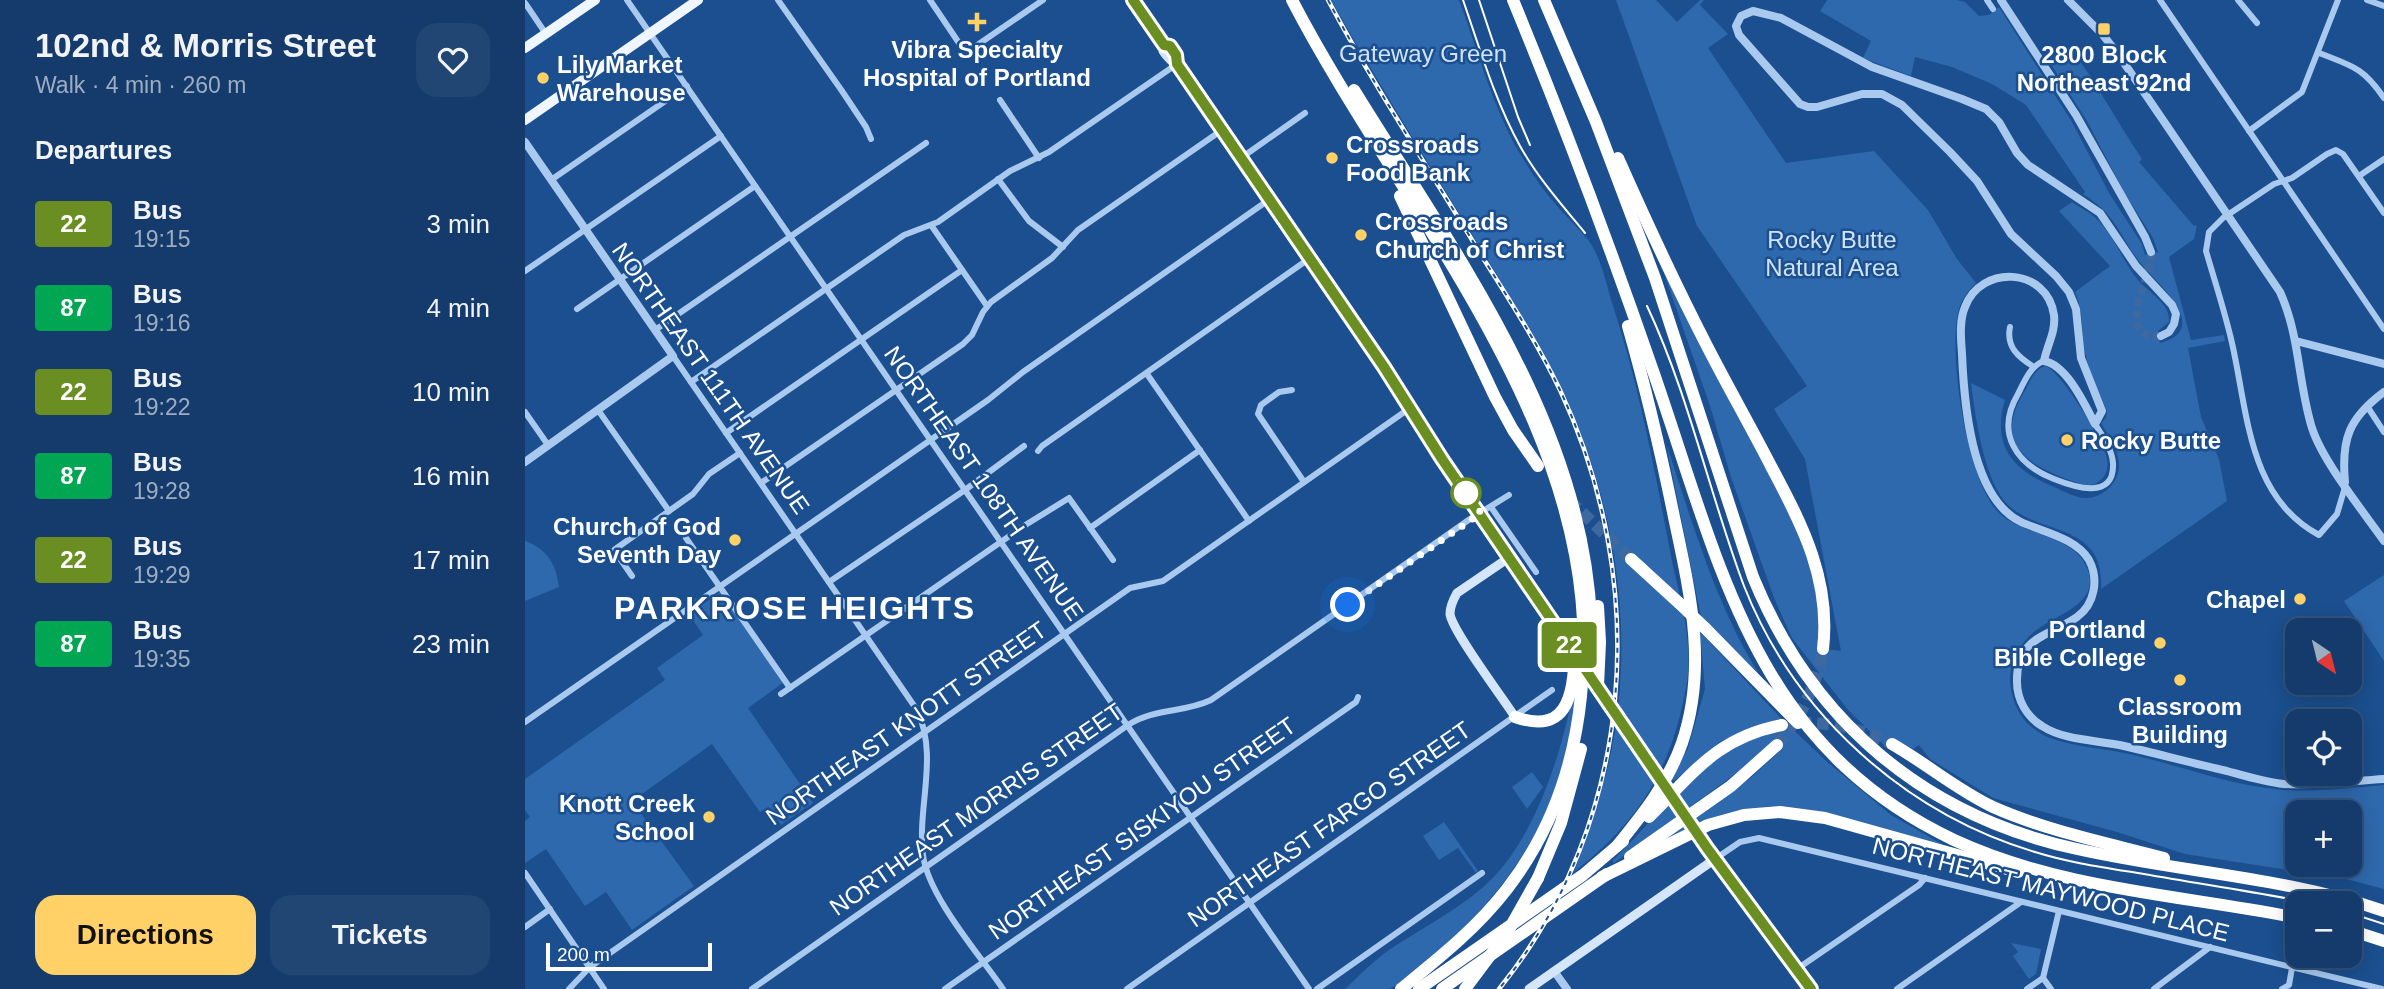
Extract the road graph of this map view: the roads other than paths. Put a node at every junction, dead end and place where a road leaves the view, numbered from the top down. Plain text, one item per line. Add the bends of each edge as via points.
1 (595, 0) edge
2 (627, 0) edge
3 (698, 0) edge
4 (778, 0) edge
5 (930, 0) edge
6 (1042, 0) edge
7 (1133, 0) edge
8 (1292, 0) edge
9 (1301, 0) edge
10 (1513, 0) edge
11 (1544, 0) edge
12 (1987, 0) edge
13 (2001, 0) edge
14 (2068, 0) edge
15 (2160, 0) edge
16 (2238, 0) edge
17 (2338, 0) edge
18 (2371, 1) edge
19 (525, 3) edge
20 (2384, 6) edge
21 (1993, 9) dead end
22 (2257, 23) dead end
23 (546, 34) junction
24 (649, 34) junction
25 (525, 48) edge
26 (2319, 53) junction
27 (1177, 64) junction
28 (687, 86) junction
29 (2384, 98) edge
30 (1000, 100) dead end
31 (1305, 114) dead end
32 (525, 120) edge
33 (1596, 122) junction
34 (1222, 130) junction
35 (2249, 131) junction
36 (721, 136) junction
37 (871, 139) dead end
38 (525, 142) edge
39 (926, 143) dead end
40 (1378, 149) junction
41 (1039, 158) junction
42 (1241, 158) junction
43 (2384, 159) edge
44 (2359, 176) junction
45 (998, 179) junction
46 (551, 180) junction
47 (2283, 181) junction
48 (755, 186) junction
49 (1269, 199) junction
50 (2384, 213) edge
51 (2228, 215) junction
52 (931, 225) junction
53 (586, 229) junction
54 (791, 237) junction
55 (1063, 247) junction
56 (2151, 252) tunnel mouth
57 (1310, 258) junction
58 (962, 270) junction
59 (525, 271) edge
60 (620, 279) junction
61 (827, 289) junction
62 (1626, 300) junction
63 (987, 306) junction
64 (577, 309) dead end
65 (2010, 327) dead end
66 (2384, 329) edge
67 (655, 330) junction
68 (2161, 336) dead end
69 (862, 340) junction
70 (2296, 341) junction
71 (673, 356) junction
72 (2044, 361) junction
73 (2384, 364) edge
74 (2034, 367) junction
75 (1147, 374) junction
76 (691, 382) junction
77 (896, 390) junction
78 (1292, 390) dead end
79 (2384, 392) edge
80 (2096, 400) junction
81 (2367, 406) junction
82 (1410, 408) junction
83 (598, 410) junction
84 (525, 412) edge
85 (2090, 414) junction
86 (1543, 418) junction
87 (2095, 424) junction
88 (2384, 432) edge
89 (726, 433) junction
90 (931, 440) junction
91 (548, 445) junction
92 (1024, 446) dead end
93 (1200, 450) junction
94 (1038, 452) dead end
95 (740, 453) junction
96 (525, 462) edge
97 (1538, 466) dead end
98 (1554, 478) junction
99 (1304, 482) junction
100 (761, 483) junction
101 (2345, 485) junction
102 (965, 489) junction
103 (1509, 495) dead end
104 (1491, 507) junction
105 (669, 511) junction
106 (1481, 513) junction
107 (1249, 521) junction
108 (1090, 528) junction
109 (795, 533) junction
110 (686, 538) dead end
111 (2384, 541) edge
112 (1001, 542) junction
113 (1510, 557) junction
114 (1113, 559) dead end
115 (1631, 559) tunnel mouth
116 (1536, 572) dead end
117 (632, 576) dead end
118 (829, 582) junction
119 (719, 585) junction
120 (1065, 634) junction
121 (866, 635) junction
122 (1823, 649) tunnel mouth
123 (1598, 686) junction
124 (790, 688) junction
125 (1552, 690) dead end
126 (781, 694) dead end
127 (1358, 696) dead end
128 (1515, 717) junction
129 (525, 722) edge
130 (1128, 725) junction
131 (1782, 725) tunnel mouth
132 (925, 732) junction
133 (1815, 736) junction
134 (1892, 744) tunnel mouth
135 (1777, 745) tunnel mouth
136 (2384, 779) edge
137 (1190, 817) junction
138 (1617, 846) junction
139 (1715, 859) junction
140 (925, 867) junction
141 (2178, 867) junction
142 (2039, 872) junction
143 (525, 873) edge
144 (1482, 873) dead end
145 (1602, 877) junction
146 (1925, 878) junction
147 (2021, 902) junction
148 (1249, 903) junction
149 (550, 909) junction
150 (2059, 911) junction
151 (2384, 911) edge
152 (2285, 916) edge
153 (525, 927) edge
154 (2362, 934) edge
155 (2384, 941) edge
156 (2210, 947) junction
157 (984, 962) junction
158 (2285, 966) edge
159 (590, 967) junction
160 (2292, 968) joint
161 (1797, 969) junction
162 (1554, 971) junction
163 (2043, 978) junction
164 (2287, 987) edge
165 (569, 989) edge
166 (604, 989) edge
167 (752, 989) edge
168 (945, 989) edge
169 (1003, 989) edge
170 (1127, 989) edge
171 (1309, 989) edge
172 (1317, 989) edge
173 (1401, 989) edge
174 (1419, 989) edge
175 (1442, 989) edge
176 (1465, 989) edge
177 (1529, 989) edge
178 (1566, 989) edge
179 (1811, 989) edge
180 (1897, 989) edge
181 (2027, 989) edge
182 (2051, 989) edge
183 (2154, 989) edge
184 (2382, 989) edge

1 - 23 main road
2 - 24 street, NORTHEAST 108TH AVENUE
3 - 24 main road
4 - 37 street
5 - 6 street via 967,50
7 - 27 main road via 1164,45 1170,46
8 - 40 highway
9 - 86 highway via 1485,304
10 - 62 highway
11 - 33 highway
12 - 21 street
13 - 56 street via 2081,124
14 - 51 street via 2116,51
15 - 35 street
16 - 22 street
17 - 26 street
18 - 20 street
19 - 23 street
23 - 25 main road
24 - 28 street, NORTHEAST 108TH AVENUE
24 - 32 main road
26 - 29 street via 2360,69
26 - 35 street via 2299,95
27 - 34 main road
27 - 41 street
28 - 36 street, NORTHEAST 108TH AVENUE
28 - 46 street
30 - 41 street
31 - 42 street
33 - 122 highway via 1612,144 1683,299 1803,529 1822,582
33 - 141 highway via 1664,304 1753,577 1781,636 1811,682 1839,717 1884,759 1963,811 2043,841
34 - 42 main road
34 - 55 street via 1080,228
35 - 47 street
36 - 48 street, NORTHEAST 108TH AVENUE
36 - 53 street
38 - 46 street, NORTHEAST 111TH AVENUE
39 - 54 street
40 - 97 highway via 1495,397
40 - 98 highway via 1504,358
41 - 45 street
42 - 49 main road
43 - 44 street
44 - 47 street via 2336,150
44 - 50 street
45 - 52 street
45 - 55 street via 1029,221
46 - 53 street, NORTHEAST 111TH AVENUE
47 - 51 street
47 - 66 street
48 - 54 street, NORTHEAST 108TH AVENUE
48 - 60 street
49 - 57 main road
49 - 90 street
51 - 70 street via 2280,292
51 - 101 street via 2211,228 2206,251 2231,341 2256,462 2286,507 2319,536 2337,514
52 - 58 street
52 - 61 street via 904,235
53 - 59 street
53 - 60 street, NORTHEAST 111TH AVENUE
54 - 61 street, NORTHEAST 108TH AVENUE
54 - 67 street
55 - 63 street
57 - 75 street
57 - 82 main road
58 - 63 street
58 - 69 street
60 - 64 street
60 - 67 street, NORTHEAST 111TH AVENUE
61 - 69 street, NORTHEAST 108TH AVENUE
61 - 76 street
62 - 133 highway via 1728,591 1766,668
62 - 138 highway via 1626,318 1655,424 1687,579 1696,654 1692,701 1677,754 1655,797
63 - 77 street via 968,340
65 - 74 street via 2011,346
67 - 71 street, NORTHEAST 111TH AVENUE
68 - 80 street via 2174,324 2172,305 2136,267 2100,213 2028,165 1986,110 1872,67 1781,18 1753,11 1741,16 1736,26 1739,36 1800,104 1812,107 1862,94 1885,95 1906,108 1963,165 2011,234 2069,292 2079,352
69 - 77 street, NORTHEAST 108TH AVENUE
69 - 89 street
70 - 73 street
70 - 101 street via 2313,433
71 - 76 street, NORTHEAST 111TH AVENUE
71 - 83 street
72 - 74 street
72 - 85 street via 2059,369
72 - 136 street via 2054,318 2041,290 2012,276 1979,287 1964,308 1962,347 1968,417 1987,486 2006,513 2081,551 2094,579 2093,593 2082,613 2036,639 2021,659 2018,692 2030,716 2059,734 2273,782
74 - 87 street via 2009,419 2012,442 2024,462 2079,488 2101,486 2111,474 2113,461
75 - 93 street
75 - 94 street
76 - 89 street, NORTHEAST 111TH AVENUE
77 - 90 street, NORTHEAST 108TH AVENUE
77 - 100 street
78 - 99 street via 1279,392 1258,411
79 - 81 street
80 - 85 street via 2096,409
80 - 87 street via 2102,411
81 - 88 street
81 - 101 street via 2351,425 2345,442
82 - 99 street, NORTHEAST KNOTT STREET
82 - 106 main road
83 - 91 street
83 - 105 street
84 - 91 street
85 - 87 street
86 - 123 highway via 1553,430 1580,506 1596,584
86 - 176 highway, bridge via 1566,486 1590,598 1591,673 1584,735 1570,795 1538,878 1507,933
89 - 95 street, NORTHEAST 111TH AVENUE
90 - 102 street, NORTHEAST 108TH AVENUE
90 - 109 street
91 - 96 street
92 - 102 street
93 - 107 street
93 - 108 street
95 - 100 street, NORTHEAST 111TH AVENUE
95 - 105 street
98 - 128 highway via 1575,613 1572,683 1566,705 1552,720 1535,723
98 - 173 highway via 1574,550 1582,607 1583,681 1571,757 1547,824 1507,889 1457,943
99 - 107 street, NORTHEAST KNOTT STREET
100 - 109 street, NORTHEAST 111TH AVENUE
101 - 111 street
102 - 112 street, NORTHEAST 108TH AVENUE
102 - 118 street
103 - 104 street, NORTHEAST MORRIS STREET
104 - 106 street, NORTHEAST MORRIS STREET
104 - 116 street
105 - 117 street via 614,550
106 - 113 main road
106 - 130 street, NORTHEAST MORRIS STREET via 1211,700 1154,713
107 - 120 street, NORTHEAST KNOTT STREET via 1163,581 1131,588
108 - 112 street via 1069,498
108 - 114 street
109 - 118 street, NORTHEAST 111TH AVENUE
109 - 119 street
110 - 119 street
112 - 120 street, NORTHEAST 108TH AVENUE
112 - 121 street
113 - 123 main road, bridge
113 - 128 main road via 1461,590 1451,606 1458,632
115 - 133 highway, bridge
118 - 121 street, NORTHEAST 111TH AVENUE
119 - 124 street
119 - 129 street
120 - 130 street, NORTHEAST 108TH AVENUE
120 - 132 street, NORTHEAST KNOTT STREET
121 - 124 street
121 - 132 street, NORTHEAST 111TH AVENUE via 913,703
123 - 139 main road, bridge
124 - 126 street
125 - 128 street, NORTHEAST FARGO STREET
127 - 137 street, NORTHEAST SISKIYOU STREET via 1356,702
128 - 148 street, NORTHEAST FARGO STREET
130 - 137 street, NORTHEAST 108TH AVENUE
130 - 140 street, NORTHEAST MORRIS STREET
131 - 138 highway via 1752,733 1713,754
132 - 140 street
132 - 159 street, NORTHEAST KNOTT STREET
133 - 142 highway via 1866,784 1909,815 1970,847
134 - 141 highway via 1999,809 2168,859
135 - 145 highway via 1731,786
137 - 148 street, NORTHEAST 108TH AVENUE
137 - 157 street, NORTHEAST SISKIYOU STREET
138 - 174 highway via 1583,875
139 - 146 street, NORTHEAST MAYWOOD PLACE via 1740,842 1759,838
139 - 161 main road
139 - 162 main road
140 - 157 street via 940,898
140 - 167 street, NORTHEAST MORRIS STREET
141 - 151 highway via 2317,893
142 - 145 highway via 2019,873 1825,818 1780,812 1708,825
142 - 152 highway
143 - 149 street
144 - 172 street
145 - 175 highway
146 - 147 street, NORTHEAST MAYWOOD PLACE
146 - 161 street
147 - 150 street, NORTHEAST MAYWOOD PLACE
147 - 180 street
148 - 170 street, NORTHEAST FARGO STREET
148 - 171 street, NORTHEAST 108TH AVENUE
149 - 153 street
149 - 159 street
150 - 156 street, NORTHEAST MAYWOOD PLACE
150 - 163 street
154 - 155 highway
156 - 158 street, NORTHEAST MAYWOOD PLACE
156 - 183 street
157 - 168 street, NORTHEAST SISKIYOU STREET
157 - 169 street
159 - 165 street, NORTHEAST KNOTT STREET
159 - 166 street
160 - 164 street
160 - 184 street, NORTHEAST MAYWOOD PLACE
161 - 179 main road
162 - 177 main road
162 - 178 street
163 - 181 street
163 - 182 street

